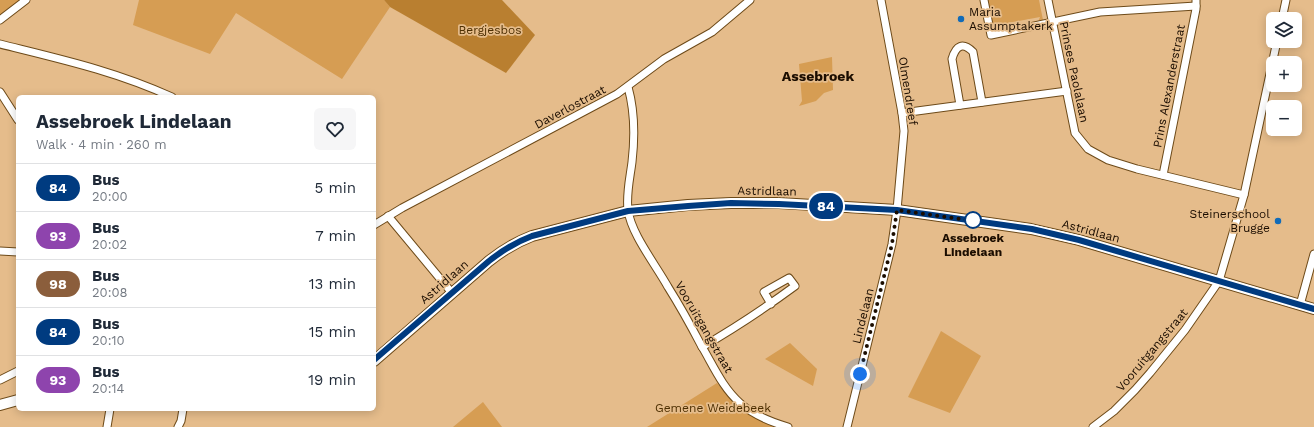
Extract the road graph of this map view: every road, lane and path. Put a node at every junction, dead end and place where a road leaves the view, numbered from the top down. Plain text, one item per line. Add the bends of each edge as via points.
1 (26, 0) edge
2 (750, 0) edge
3 (881, 0) edge
4 (984, 0) edge
5 (1048, 0) edge
6 (1286, 0) edge
7 (1196, 3) edge
8 (1283, 12) edge
9 (0, 20) edge
10 (1052, 22) junction
11 (0, 44) edge
12 (1276, 48) edge
13 (628, 87) junction
14 (1067, 91) junction
15 (0, 92) edge
16 (167, 95) edge
17 (982, 102) junction
18 (960, 105) junction
19 (902, 113) junction
20 (16, 117) edge
21 (1162, 175) junction
22 (1244, 195) junction
23 (897, 210) junction
24 (628, 211) junction
25 (388, 216) junction
26 (376, 221) edge
27 (0, 251) edge
28 (16, 252) edge
29 (1314, 254) edge
30 (1219, 281) junction
31 (452, 293) junction
32 (771, 304) dead end
33 (1300, 305) junction
34 (1314, 309) edge
35 (702, 347) junction
36 (376, 358) edge
37 (16, 372) edge
38 (0, 380) edge
39 (16, 400) edge
40 (0, 404) edge
41 (110, 411) edge
42 (183, 411) edge
43 (1096, 426) edge
44 (107, 427) edge
45 (178, 427) edge
46 (788, 427) edge
47 (847, 427) edge

1 - 9 street
2 - 13 street, Daverlostraat via 717,28 664,59
3 - 19 street, Olmendreef
4 - 10 street via 991,35
5 - 10 street, Prinses Paolalaan
6 - 8 street
7 - 10 street via 1100,12
7 - 21 street, Prins Alexanderstraat
10 - 14 street, Prinses Paolalaan
11 - 16 street via 112,73
12 - 22 street, Vooruitgangstraat
13 - 24 street, Vooruitgangstraat via 635,136 627,198
13 - 25 street, Daverlostraat
14 - 17 street
14 - 21 street, Prinses Paolalaan via 1075,133 1088,149 1108,160
15 - 20 street
17 - 18 street
17 - 18 street via 973,52 963,46 957,48 952,59
18 - 19 street
19 - 23 street, Olmendreef via 904,131
21 - 22 street, Prinses Paolalaan
22 - 30 street, Vooruitgangstraat
23 - 24 main road, Astridlaan via 731,203
23 - 30 main road, Astridlaan via 1032,229
23 - 47 street, Lindelaan via 892,244
24 - 31 main road, Astridlaan via 519,241 489,261
24 - 35 street, Vooruitgangstraat via 636,233
25 - 26 street, Daverlostraat
25 - 31 street
27 - 28 street
29 - 33 street
30 - 33 main road, Astridlaan
30 - 43 street, Vooruitgangstraat via 1185,330 1150,373
31 - 36 main road, Astridlaan
32 - 35 street
33 - 34 main road, Astridlaan
35 - 46 street, Vooruitgangstraat via 723,384 740,403 762,417
37 - 38 street
39 - 40 main road
41 - 44 street
42 - 45 street

